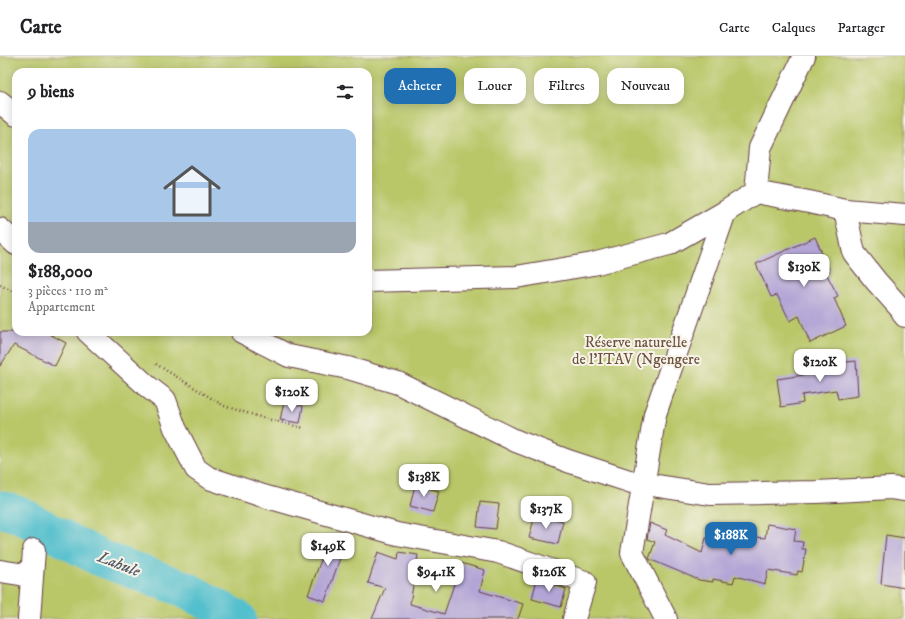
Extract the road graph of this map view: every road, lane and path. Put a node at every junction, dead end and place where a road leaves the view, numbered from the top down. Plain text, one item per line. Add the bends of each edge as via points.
1 (804, 56) edge
2 (0, 102) edge
3 (12, 112) edge
4 (756, 192) junction
5 (845, 210) junction
6 (725, 212) junction
7 (905, 215) edge
8 (0, 229) edge
9 (12, 240) edge
10 (372, 281) edge
11 (0, 286) edge
12 (12, 291) edge
13 (905, 316) edge
14 (92, 336) edge
15 (250, 336) edge
16 (154, 362) dead end
17 (304, 428) dead end
18 (644, 484) junction
19 (900, 487) edge
20 (34, 550) dead end
21 (0, 571) edge
22 (32, 576) junction
23 (29, 619) edge
24 (574, 619) edge
25 (666, 619) edge

1 - 4 street via 760,148
2 - 3 street
4 - 5 street
4 - 6 street
5 - 7 street
5 - 13 street via 854,253
6 - 10 street via 668,244 593,264 516,277
6 - 18 street via 655,414
8 - 9 street
11 - 12 path
14 - 24 street via 165,400 175,428 196,469 209,478 397,534 498,552 585,582
15 - 18 street via 289,356 348,368 398,383 516,441 568,461
16 - 17 path via 224,406 267,420
18 - 19 street via 710,494
18 - 25 street via 632,553
20 - 22 street
21 - 22 street
22 - 23 street

